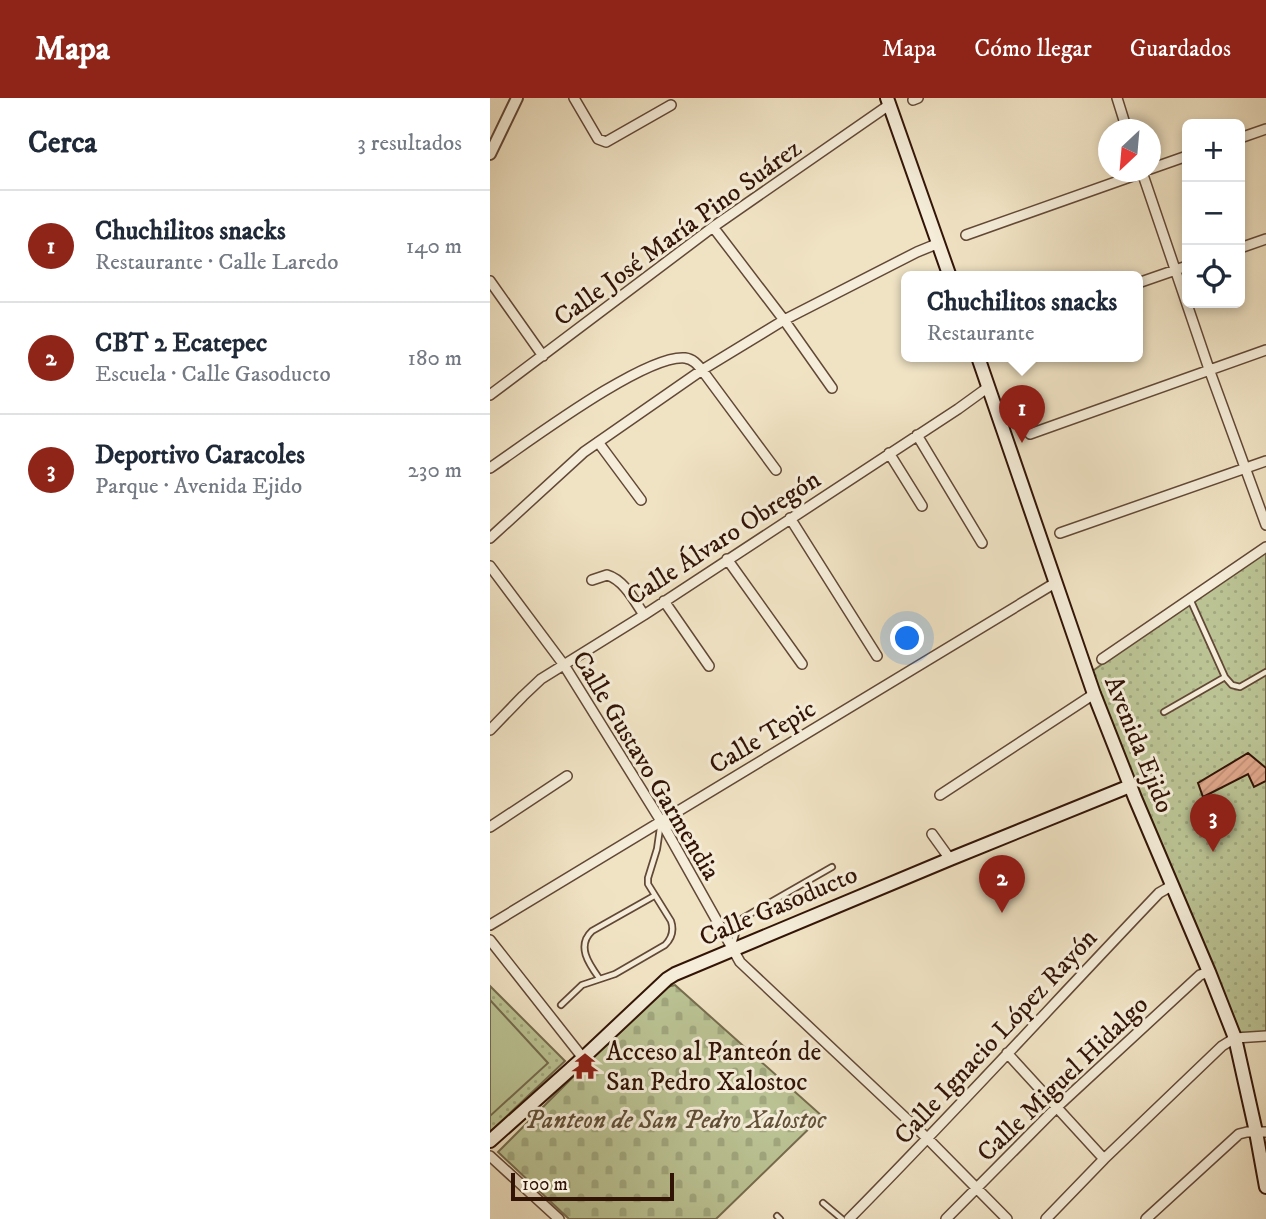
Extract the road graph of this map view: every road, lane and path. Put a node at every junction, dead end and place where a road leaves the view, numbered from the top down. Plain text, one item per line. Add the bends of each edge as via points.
1 (517, 98) edge
2 (575, 98) edge
3 (1117, 98) edge
4 (888, 101) edge
5 (671, 105) dead end
6 (1124, 119) edge
7 (1266, 129) edge
8 (1245, 136) edge
9 (490, 154) edge
10 (1182, 158) edge
11 (1161, 165) edge
12 (1114, 182) edge
13 (1145, 182) edge
14 (713, 227) junction
15 (966, 234) dead end
16 (1266, 239) edge
17 (939, 243) junction
18 (1245, 246) edge
19 (1182, 268) edge
20 (1175, 270) junction
21 (948, 271) edge
22 (490, 281) edge
23 (1143, 282) edge
24 (784, 320) junction
25 (1266, 349) edge
26 (543, 356) junction
27 (979, 362) edge
28 (1209, 369) junction
29 (702, 370) junction
30 (832, 388) dead end
31 (987, 388) junction
32 (491, 391) edge
33 (917, 435) junction
34 (1030, 435) dead end
35 (598, 442) junction
36 (889, 453) junction
37 (1266, 461) edge
38 (490, 468) edge
39 (1245, 468) junction
40 (776, 470) dead end
41 (641, 500) dead end
42 (922, 506) dead end
43 (790, 518) junction
44 (1266, 525) edge
45 (1060, 533) dead end
46 (490, 538) edge
47 (982, 543) dead end
48 (1266, 547) edge
49 (727, 559) junction
50 (490, 566) edge
51 (592, 580) dead end
52 (1055, 583) junction
53 (1190, 599) junction
54 (664, 601) junction
55 (644, 615) junction
56 (877, 656) dead end
57 (1102, 659) dead end
58 (802, 664) dead end
59 (564, 665) junction
60 (709, 666) dead end
61 (1266, 672) edge
62 (1225, 677) junction
63 (1094, 694) junction
64 (1164, 712) dead end
65 (490, 715) edge
66 (494, 727) edge
67 (567, 776) dead end
68 (1130, 786) junction
69 (940, 795) dead end
70 (661, 821) junction
71 (490, 827) edge
72 (932, 834) dead end
73 (695, 853) dead end
74 (950, 859) junction
75 (832, 867) dead end
76 (1173, 885) junction
77 (655, 896) junction
78 (490, 925) edge
79 (490, 940) edge
80 (732, 949) junction
81 (1209, 972) junction
82 (598, 978) junction
83 (561, 1004) dead end
84 (1266, 1036) edge
85 (1234, 1038) junction
86 (1007, 1052) junction
87 (583, 1058) junction
88 (1057, 1107) junction
89 (1261, 1132) edge
90 (928, 1139) junction
91 (490, 1141) edge
92 (490, 1156) edge
93 (1104, 1159) junction
94 (1266, 1186) edge
95 (977, 1189) junction
96 (823, 1203) dead end
97 (559, 1219) edge
98 (842, 1219) edge
99 (849, 1219) edge
100 (946, 1219) edge
101 (1007, 1219) edge
102 (1046, 1219) edge
103 (1146, 1219) edge

1 - 9 street
2 - 5 street via 598,139 606,142
3 - 6 street
4 - 14 street, Calle José María Pino Suárez
4 - 17 main road
7 - 8 street
10 - 11 street
12 - 15 street
13 - 20 street
14 - 24 street
14 - 26 street, Calle José María Pino Suárez
16 - 18 street
17 - 21 main road
17 - 24 street
19 - 20 street
20 - 23 street
20 - 28 street
22 - 26 street
24 - 29 street
24 - 30 street
25 - 28 street
26 - 32 street, Calle José María Pino Suárez
27 - 31 main road, Avenida Ejido
28 - 34 street
28 - 39 street
29 - 35 street
29 - 38 street via 684,358 638,372
29 - 40 street
31 - 33 street, Calle Álvaro Obregón
31 - 52 main road, Avenida Ejido
33 - 36 street, Calle Álvaro Obregón
33 - 47 street
35 - 41 street
35 - 46 street
36 - 42 street
36 - 43 street, Calle Álvaro Obregón
37 - 39 street
39 - 44 street
39 - 45 street
43 - 49 street, Calle Álvaro Obregón
43 - 56 street
48 - 53 street
49 - 54 street, Calle Álvaro Obregón
49 - 58 street
50 - 59 street, Calle Gustavo Garmendia
51 - 55 street via 607,575 616,579
52 - 63 main road, Avenida Ejido
52 - 70 street, Calle Tepic
53 - 57 street
53 - 62 lane
54 - 55 street, Calle Álvaro Obregón
54 - 60 street
55 - 59 street, Calle Álvaro Obregón
59 - 66 street, Calle Álvaro Obregón via 531,688
59 - 70 street, Calle Gustavo Garmendia
61 - 62 lane via 1240,687
62 - 64 lane
63 - 68 main road, Avenida Ejido
63 - 69 street
65 - 66 street
67 - 71 street
68 - 74 main road, Calle Gasoducto
68 - 76 main road, Avenida Ejido
70 - 73 lane via 679,831
70 - 77 lane via 648,878
70 - 78 street, Calle Tepic
70 - 80 street, Calle Gustavo Garmendia
72 - 74 street
74 - 80 main road, Calle Gasoducto
75 - 80 lane via 741,919
76 - 81 main road, Avenida Ejido
76 - 86 street, Calle Ignacio López Rayón via 1159,893
77 - 82 lane via 587,935 585,955
77 - 82 lane via 673,927 669,940 615,974
79 - 87 street
80 - 87 main road, Calle Gasoducto via 667,979
80 - 90 street, Calle Gustavo Garmendia via 740,962
81 - 85 main road, Avenida Ejido
81 - 88 street, Calle Miguel Hidalgo via 1200,975
82 - 83 lane
84 - 85 street
85 - 89 main road, Avenida Ejido
85 - 93 street
86 - 88 street
86 - 90 street, Calle Ignacio López Rayón
87 - 91 main road, Calle Gasoducto
88 - 93 street
88 - 95 street, Calle Miguel Hidalgo
89 - 94 main road, Avenida Ejido
89 - 103 street via 1239,1134
90 - 95 street, Calle Gustavo Garmendia
90 - 99 street, Calle Ignacio López Rayón
92 - 97 street
93 - 102 street
95 - 100 street, Calle Miguel Hidalgo
95 - 101 street, Calle Gustavo Garmendia
96 - 98 lane

